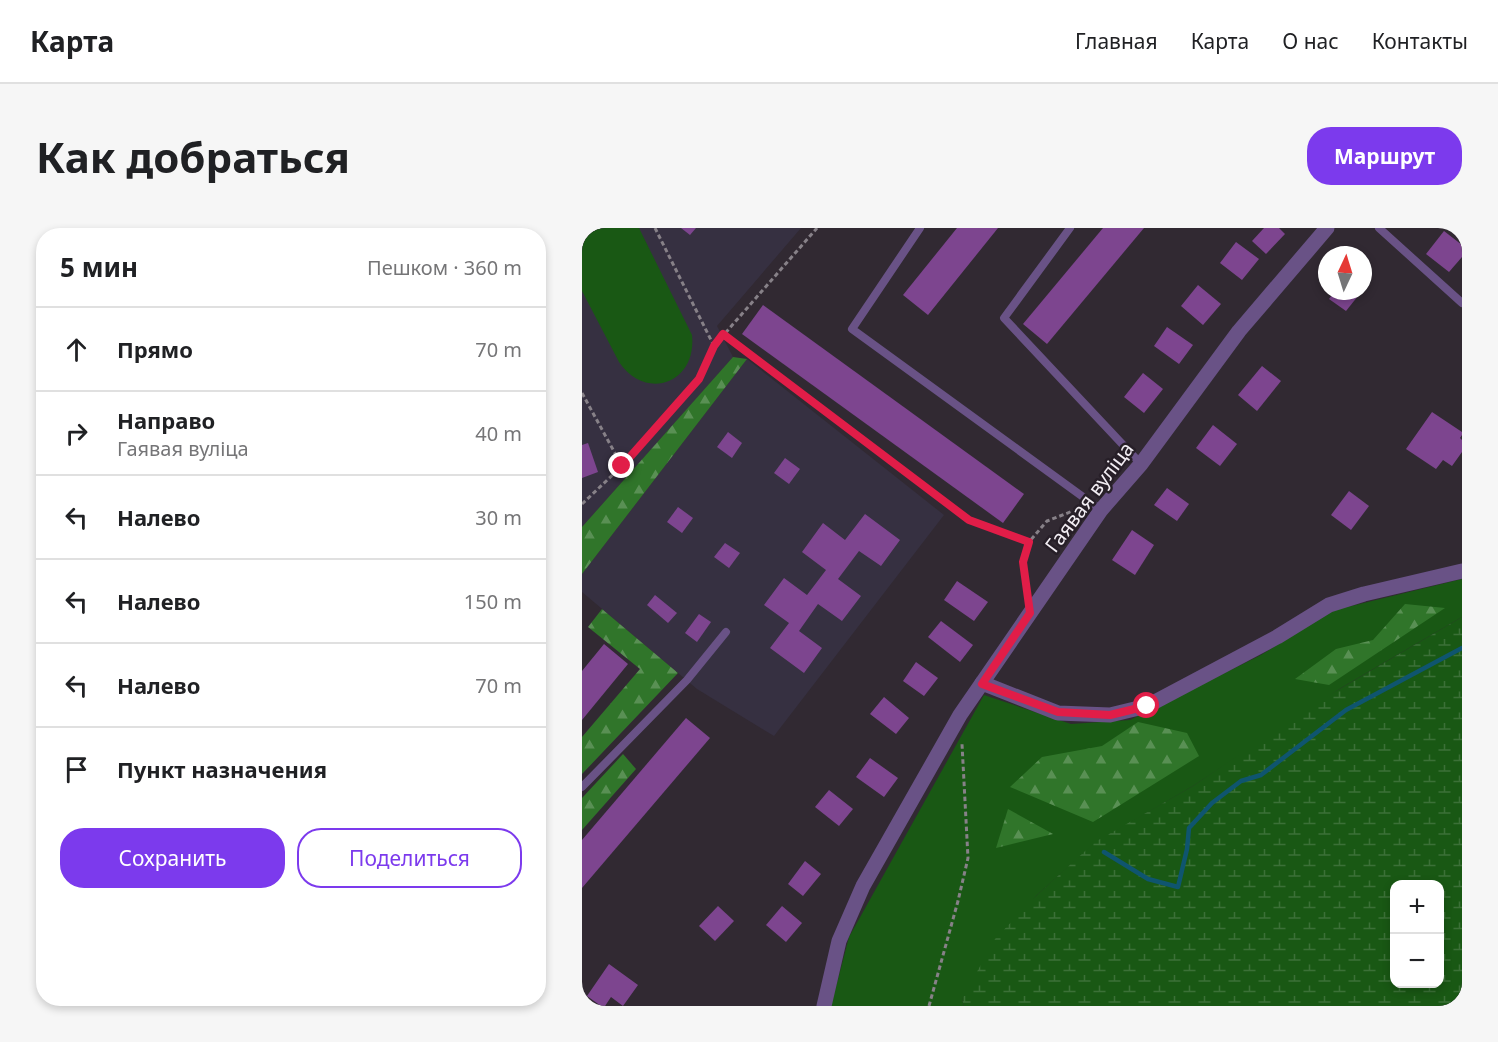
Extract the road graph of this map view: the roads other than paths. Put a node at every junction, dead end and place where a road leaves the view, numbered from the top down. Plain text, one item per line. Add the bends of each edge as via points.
1 (920, 228) edge
2 (1070, 228) edge
3 (1327, 228) edge
4 (1379, 228) edge
5 (1462, 303) edge
6 (1141, 464) junction
7 (1101, 510) junction
8 (1462, 571) edge
9 (726, 632) dead end
10 (982, 684) junction
11 (582, 787) edge
12 (824, 1006) edge

1 - 7 lane via 852,328
2 - 6 lane via 1004,318
3 - 6 street, Гаявая вуліца via 1239,331
4 - 5 lane
6 - 7 street, Гаявая вуліца
7 - 10 street, Гаявая вуліца
8 - 10 street via 1329,605 1277,638 1147,706 1110,715 1058,712
9 - 11 lane via 687,680
10 - 12 street, Гаявая вуліца via 960,715 863,886 839,941

